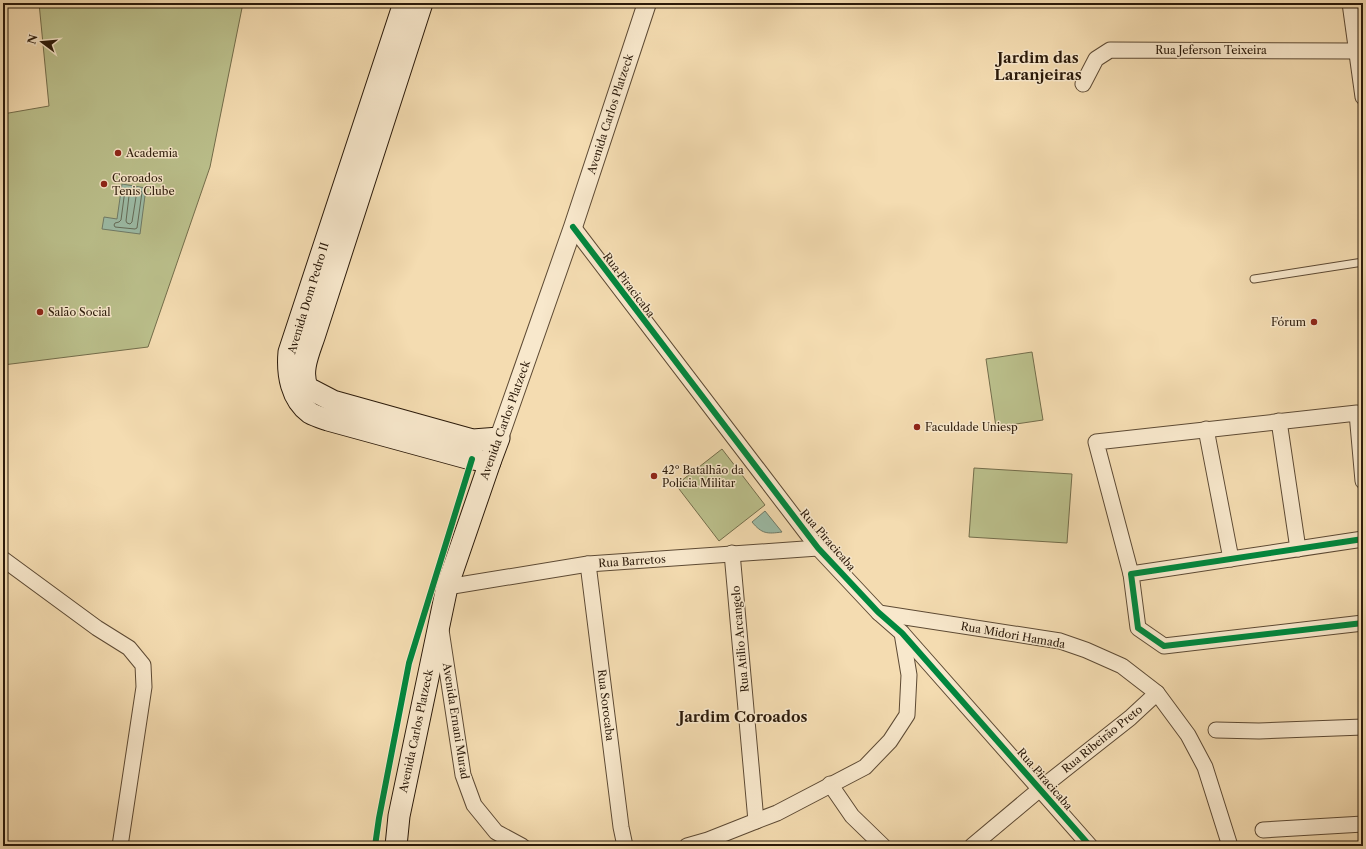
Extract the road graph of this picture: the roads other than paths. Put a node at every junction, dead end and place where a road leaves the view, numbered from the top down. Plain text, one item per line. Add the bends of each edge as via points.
1 (404, 3) edge
2 (422, 3) edge
3 (647, 3) edge
4 (1350, 3) edge
5 (1356, 51) junction
6 (1083, 84) dead end
7 (1363, 98) edge
8 (573, 227) junction
9 (1363, 262) edge
10 (1254, 278) dead end
11 (1279, 422) junction
12 (1206, 430) junction
13 (499, 438) junction
14 (490, 462) junction
15 (1363, 481) edge
16 (1363, 539) edge
17 (818, 548) junction
18 (1298, 549) junction
19 (732, 553) junction
20 (3, 559) edge
21 (1231, 559) junction
22 (588, 564) junction
23 (1131, 574) junction
24 (447, 587) junction
25 (878, 612) junction
26 (440, 620) junction
27 (1363, 623) edge
28 (902, 632) junction
29 (1157, 693) junction
30 (1363, 726) edge
31 (1216, 730) dead end
32 (830, 784) junction
33 (1040, 789) junction
34 (756, 821) junction
35 (1363, 824) edge
36 (1263, 830) dead end
37 (707, 843) edge
38 (120, 846) edge
39 (396, 846) edge
40 (522, 846) edge
41 (625, 846) edge
42 (687, 846) edge
43 (882, 846) edge
44 (972, 846) edge
45 (1090, 846) edge
46 (1230, 846) edge

1 - 14 main road, Avenida Dom Pedro II via 289,352 288,372 294,394 306,409 316,415 452,454
2 - 13 main road, Avenida Dom Pedro II via 315,334 304,377 308,388 333,401 473,440
3 - 8 street, Avenida Carlos Platzeck
4 - 5 street
5 - 6 street, Rua Jeferson Teixeira via 1110,50 1096,59
5 - 7 street
8 - 13 street, Avenida Carlos Platzeck
8 - 17 street, Rua Piracicaba
9 - 10 lane
11 - 12 street
11 - 15 street via 1357,413
11 - 18 street
12 - 21 street
12 - 23 street via 1096,442
13 - 14 main road, Avenida Carlos Platzeck
14 - 24 main road, Avenida Carlos Platzeck
16 - 18 street
17 - 19 street, Rua Barretos
17 - 25 street, Rua Piracicaba
18 - 21 street
19 - 22 street, Rua Barretos
19 - 34 street, Rua Atilio Arcangelo
20 - 38 street via 97,628 129,648 143,665 144,687
21 - 23 street
22 - 24 street, Rua Barretos
22 - 41 street, Rua Sorocaba
23 - 27 street via 1138,628 1164,646
24 - 26 main road, Avenida Carlos Platzeck
25 - 28 street, Rua Piracicaba
25 - 29 street, Rua Midori Hamada via 1060,641 1122,666
26 - 39 main road, Avenida Carlos Platzeck via 399,816
26 - 40 street, Avenida Ernani Murad via 463,775 474,805 496,832
28 - 32 street via 909,675 907,715 890,741 865,767
28 - 33 street, Rua Piracicaba
29 - 33 street, Rua Ribeirão Preto via 1130,718
29 - 46 street, Rua Midori Hamada via 1188,735 1205,767
30 - 31 street via 1259,731
32 - 34 street via 777,813
32 - 43 street via 852,816
33 - 44 street, Rua Ribeirão Preto
33 - 45 street, Rua Piracicaba
34 - 37 street
35 - 36 street
37 - 42 street

